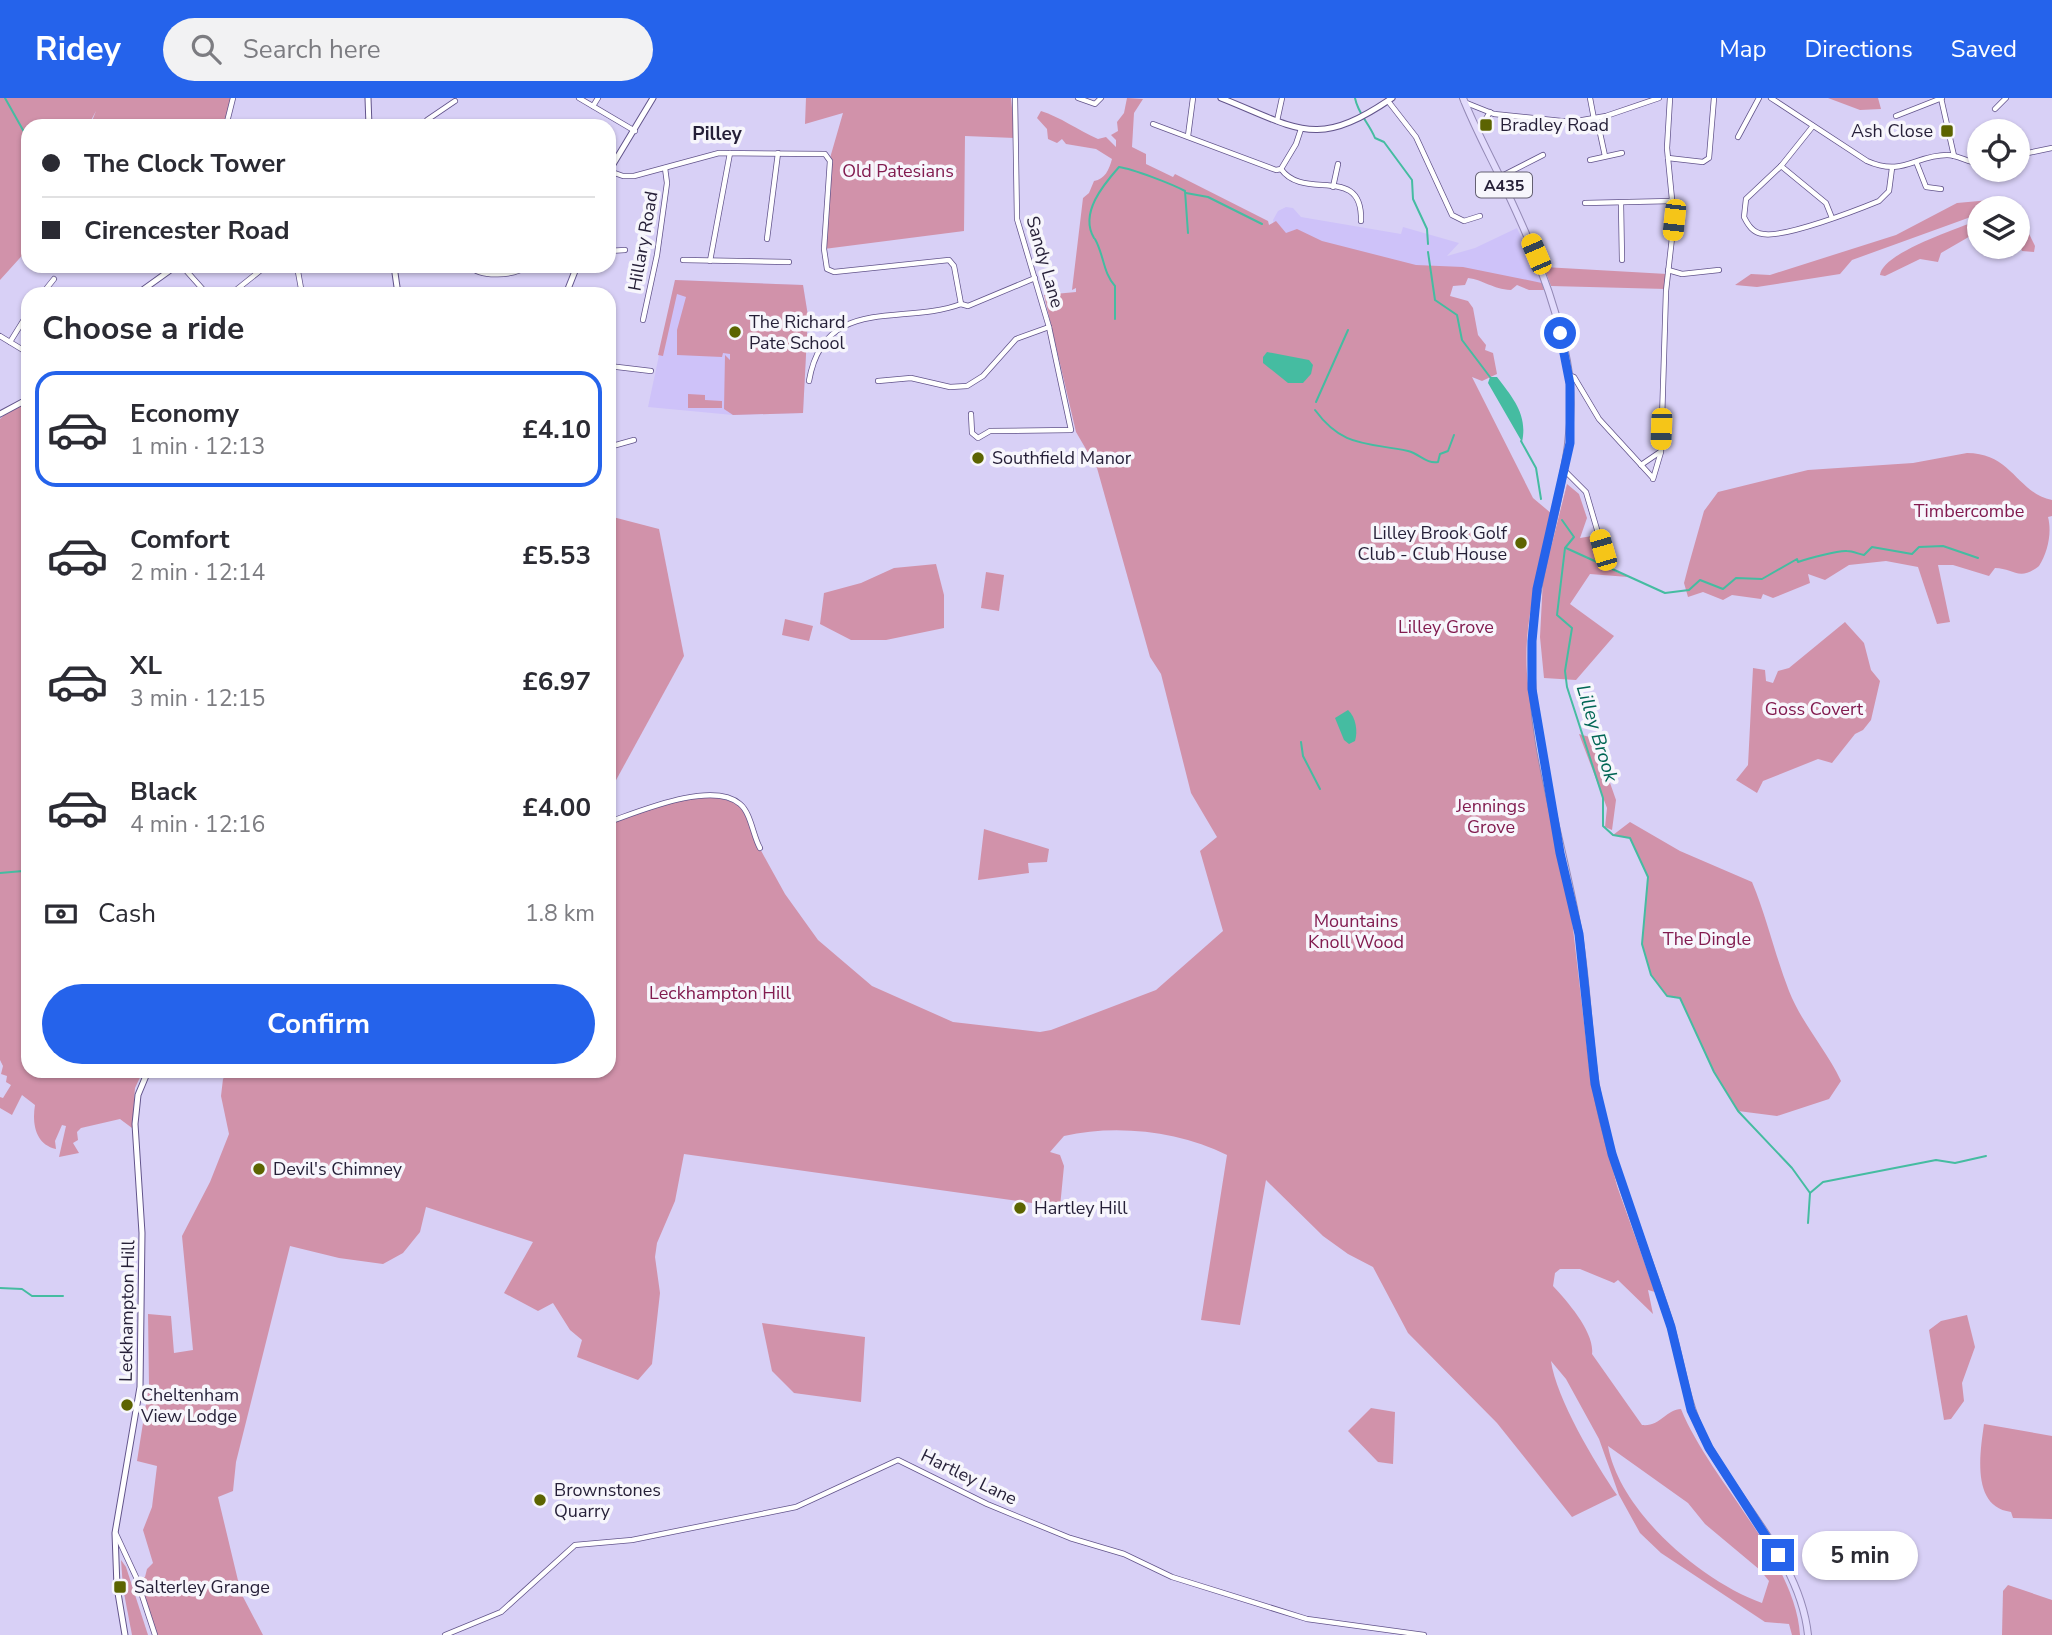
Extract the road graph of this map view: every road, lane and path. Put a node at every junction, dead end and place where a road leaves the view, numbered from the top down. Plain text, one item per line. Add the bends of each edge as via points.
1 (233, 98) edge
2 (368, 98) edge
3 (579, 98) edge
4 (598, 98) edge
5 (653, 98) edge
6 (1015, 98) edge
7 (1078, 98) edge
8 (1101, 98) edge
9 (1193, 98) edge
10 (1221, 98) edge
11 (1282, 98) edge
12 (1590, 98) edge
13 (1659, 98) edge
14 (1670, 98) edge
15 (1714, 98) edge
16 (1759, 98) edge
17 (1771, 98) edge
18 (1942, 98) edge
19 (2006, 98) edge
20 (1229, 99) edge
21 (1390, 99) edge
22 (1464, 100) edge
23 (455, 101) dead end
24 (593, 106) junction
25 (1995, 109) dead end
26 (1490, 112) junction
27 (1896, 116) dead end
28 (228, 119) edge
29 (369, 119) edge
30 (428, 119) edge
31 (615, 119) edge
32 (616, 119) edge
33 (1595, 119) junction
34 (1277, 121) junction
35 (1153, 124) dead end
36 (1813, 126) junction
37 (1301, 129) junction
38 (636, 131) junction
39 (1477, 133) junction
40 (1188, 136) junction
41 (1738, 137) dead end
42 (2052, 148) edge
43 (730, 153) junction
44 (778, 153) junction
45 (1622, 153) dead end
46 (2030, 153) edge
47 (1543, 155) dead end
48 (1605, 156) junction
49 (1954, 156) junction
50 (616, 157) edge
51 (1668, 158) junction
52 (1590, 160) dead end
53 (1967, 160) edge
54 (1338, 164) dead end
55 (1917, 164) junction
56 (1781, 166) junction
57 (665, 168) junction
58 (1892, 168) junction
59 (1282, 169) junction
60 (616, 173) edge
61 (1500, 177) junction
62 (1333, 187) junction
63 (1941, 189) dead end
64 (1672, 201) junction
65 (1586, 203) dead end
66 (1621, 204) junction
67 (1480, 216) dead end
68 (1832, 218) junction
69 (1362, 221) dead end
70 (767, 239) dead end
71 (625, 250) dead end
72 (616, 251) edge
73 (683, 260) dead end
74 (1622, 260) dead end
75 (710, 261) junction
76 (789, 262) dead end
77 (1668, 270) junction
78 (1719, 270) dead end
79 (166, 273) edge
80 (188, 273) edge
81 (256, 273) edge
82 (1035, 278) junction
83 (54, 279) dead end
84 (48, 287) edge
85 (147, 287) edge
86 (201, 287) edge
87 (239, 287) edge
88 (961, 304) junction
89 (643, 320) dead end
90 (21, 324) edge
91 (1049, 327) junction
92 (0, 337) edge
93 (10, 342) junction
94 (21, 349) edge
95 (616, 367) edge
96 (651, 371) dead end
97 (1569, 375) junction
98 (809, 381) dead end
99 (878, 381) dead end
100 (21, 403) edge
101 (0, 414) edge
102 (971, 414) dead end
103 (634, 440) dead end
104 (616, 445) edge
105 (1661, 452) junction
106 (1641, 465) junction
107 (1565, 471) junction
108 (1603, 550) dead end
109 (616, 820) edge
110 (760, 848) dead end
111 (145, 1078) edge
112 (115, 1533) junction
113 (125, 1635) edge
114 (155, 1635) edge
115 (445, 1635) edge
116 (1423, 1635) edge
117 (1808, 1635) edge

1 - 28 street
2 - 29 street
3 - 24 street
4 - 24 street
5 - 38 street
6 - 82 street, Sandy Lane via 1017,219
7 - 8 street via 1094,104
9 - 40 street
10 - 20 street
11 - 34 street
12 - 33 street
13 - 33 street
14 - 51 street
15 - 51 street via 1709,158 1701,162
16 - 41 street
17 - 36 street
18 - 27 street
18 - 49 street
19 - 25 street
20 - 34 street
21 - 37 street via 1358,120 1330,129
21 - 67 street via 1416,137 1452,215 1464,221
22 - 26 street
22 - 39 main road, A435
23 - 30 street
24 - 31 street
26 - 33 street via 1571,122
26 - 39 street
32 - 38 street
33 - 48 street
34 - 37 street
35 - 40 street
36 - 56 street
36 - 58 street via 1867,161
37 - 59 street
38 - 50 street
39 - 61 main road, A435
40 - 59 street via 1269,169
42 - 46 street
43 - 44 street
43 - 57 street
43 - 75 street
44 - 70 street
44 - 88 street via 824,153 830,160 827,269 834,272 948,260 954,266
45 - 48 street
47 - 61 street
48 - 52 street
49 - 53 street
49 - 55 street
51 - 64 street
54 - 62 street
55 - 58 street
55 - 63 street via 1926,187
56 - 68 street via 1826,203
56 - 68 street via 1746,199 1744,213 1750,227 1767,235
57 - 60 street via 628,177
57 - 89 street, Hillary Road via 657,255
58 - 68 street via 1890,187 1882,199
59 - 62 street via 1295,179
61 - 97 main road, A435 via 1548,284
62 - 69 street via 1357,195
64 - 66 street
64 - 77 street
65 - 66 street
66 - 74 street
71 - 72 street
73 - 75 street
75 - 76 street
77 - 78 street via 1682,274
77 - 105 street
79 - 85 street
80 - 86 street
81 - 87 street
82 - 88 street via 968,306
82 - 91 street, Sandy Lane
83 - 84 street
88 - 98 street via 847,324 815,355
90 - 93 street
91 - 99 street via 1012,342 983,376 967,386 911,378
91 - 102 street, Sandy Lane via 1071,430 990,431 978,438 972,433
92 - 93 street
93 - 94 street
95 - 96 street
97 - 106 street via 1614,438
97 - 107 main road, A435 via 1571,427
100 - 101 street
103 - 104 street
105 - 106 street
105 - 106 street via 1653,479
107 - 108 street via 1586,492
107 - 117 main road, A435 via 1537,589 1532,689 1579,934 1600,1106 1668,1318 1691,1410 1709,1448 1788,1572
109 - 110 street via 680,797 728,798 744,807
111 - 112 street, Leckhampton Hill via 135,1124 142,1222 140,1387
112 - 113 street, Leckhampton Hill
112 - 114 street
115 - 116 street, Hartley Lane via 501,1612 575,1545 632,1540 796,1507 898,1460 987,1504 1124,1554 1172,1577 1307,1619

